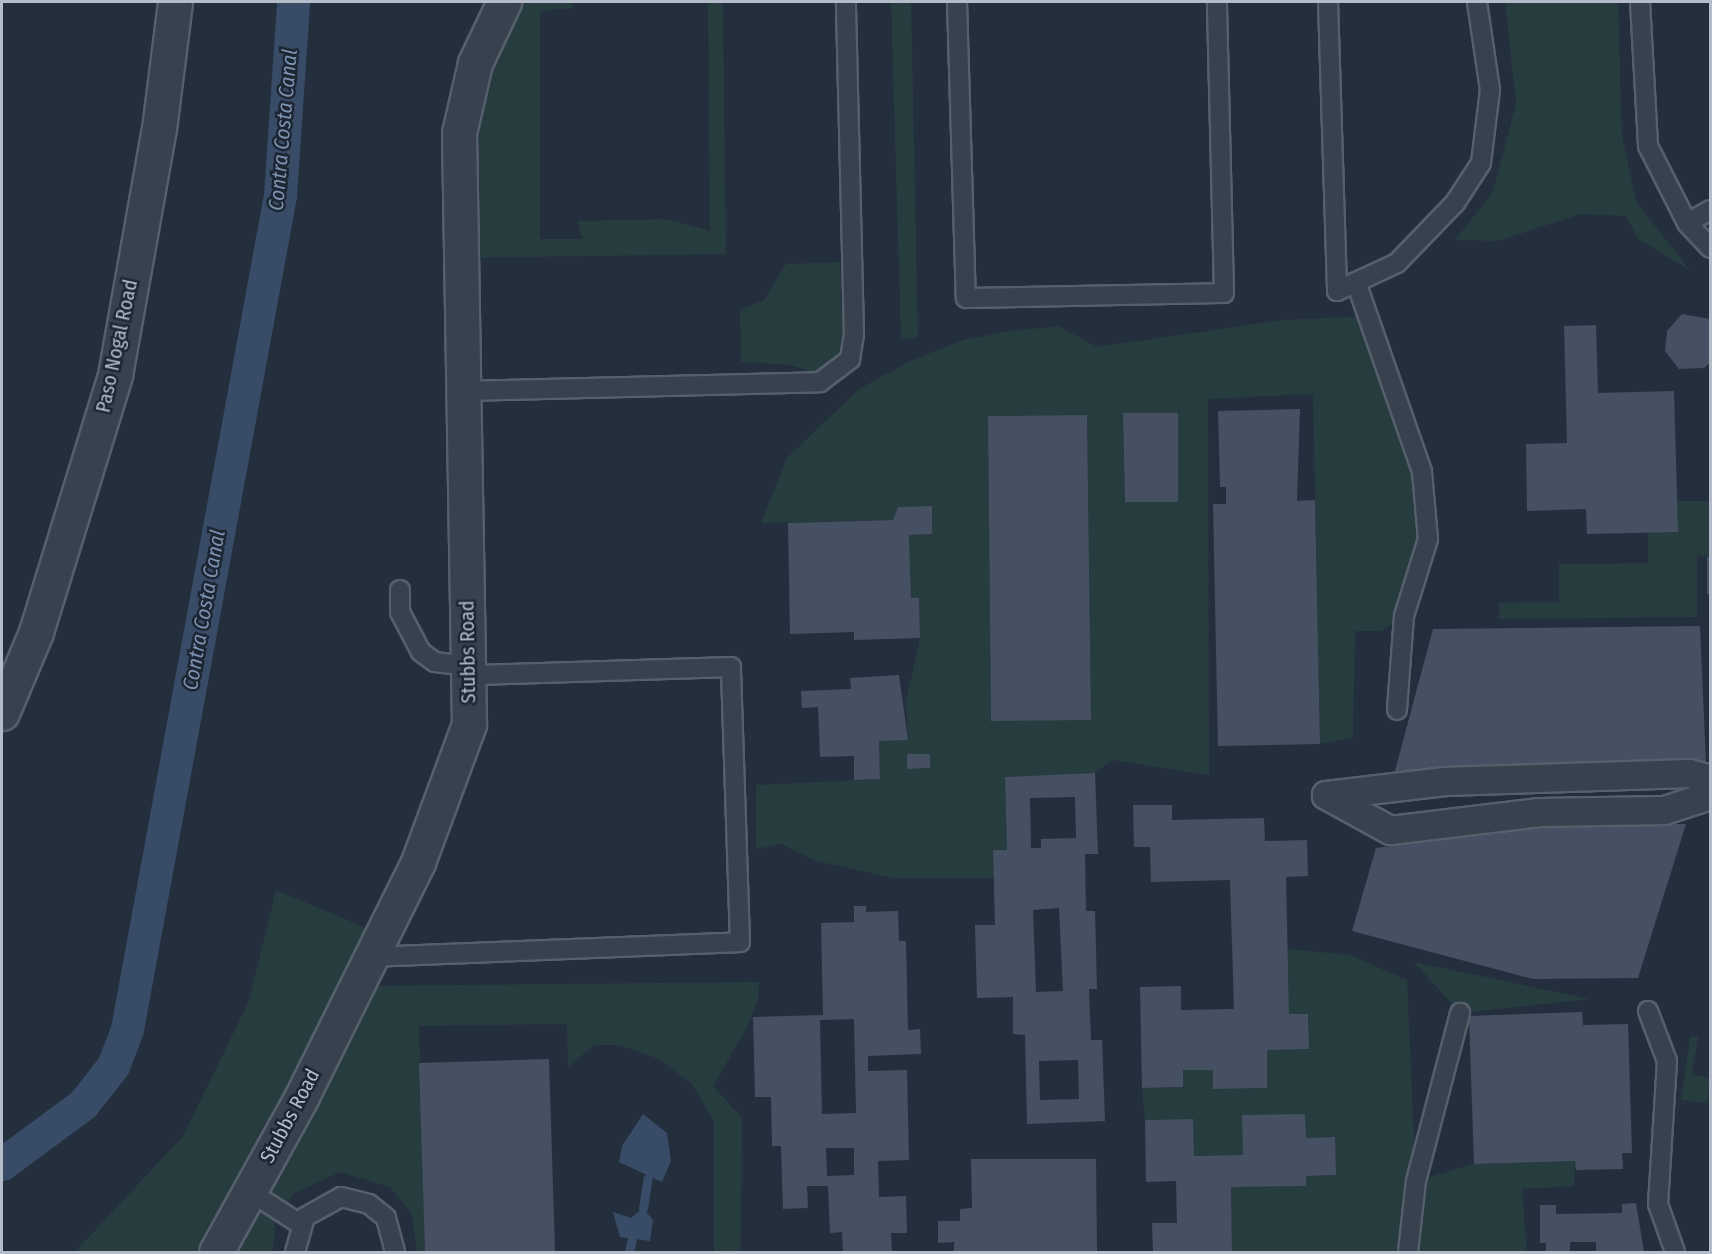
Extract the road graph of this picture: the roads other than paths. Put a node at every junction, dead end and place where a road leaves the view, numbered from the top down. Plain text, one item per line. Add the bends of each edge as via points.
1 (175, 2) edge
2 (504, 2) edge
3 (846, 2) edge
4 (957, 2) edge
5 (1217, 2) edge
6 (1328, 2) edge
7 (1477, 2) edge
8 (1640, 2) edge
9 (1710, 210) edge
10 (1687, 223) junction
11 (1710, 248) edge
12 (1356, 282) junction
13 (464, 391) junction
14 (400, 591) dead end
15 (470, 670) junction
16 (1397, 710) dead end
17 (2, 713) edge
18 (1520, 779) junction
19 (1710, 779) edge
20 (1710, 795) edge
21 (1539, 812) junction
22 (372, 957) junction
23 (1648, 1011) dead end
24 (1460, 1013) dead end
25 (249, 1191) junction
26 (300, 1224) junction
27 (216, 1252) edge
28 (295, 1252) edge
29 (395, 1252) edge
30 (1408, 1252) edge
31 (1675, 1252) edge

1 - 17 street, Paso Nogal Road via 159,129 115,375 36,632
2 - 13 street, Stubbs Road via 475,63 459,133
3 - 13 lane via 854,334 850,359 820,382
4 - 5 lane via 966,298 1224,293
6 - 12 lane via 1337,291
7 - 12 lane via 1490,90 1481,162 1455,203 1397,263
8 - 10 lane via 1648,146
9 - 10 lane
10 - 11 lane
12 - 16 lane via 1422,472 1428,539 1404,615
13 - 15 street, Stubbs Road
14 - 15 lane via 400,612 421,652 435,662
15 - 22 street, Stubbs Road via 460,758
15 - 22 lane via 731,667 741,942
18 - 19 street via 1689,773
18 - 21 street
18 - 21 street via 1445,781 1326,795 1390,830
20 - 21 street via 1664,810
22 - 25 street, Stubbs Road
23 - 31 lane via 1667,1061 1658,1204
24 - 30 lane via 1416,1181
25 - 26 lane
25 - 27 street, Stubbs Road
26 - 28 lane
26 - 29 lane via 327,1201 360,1199 386,1218

